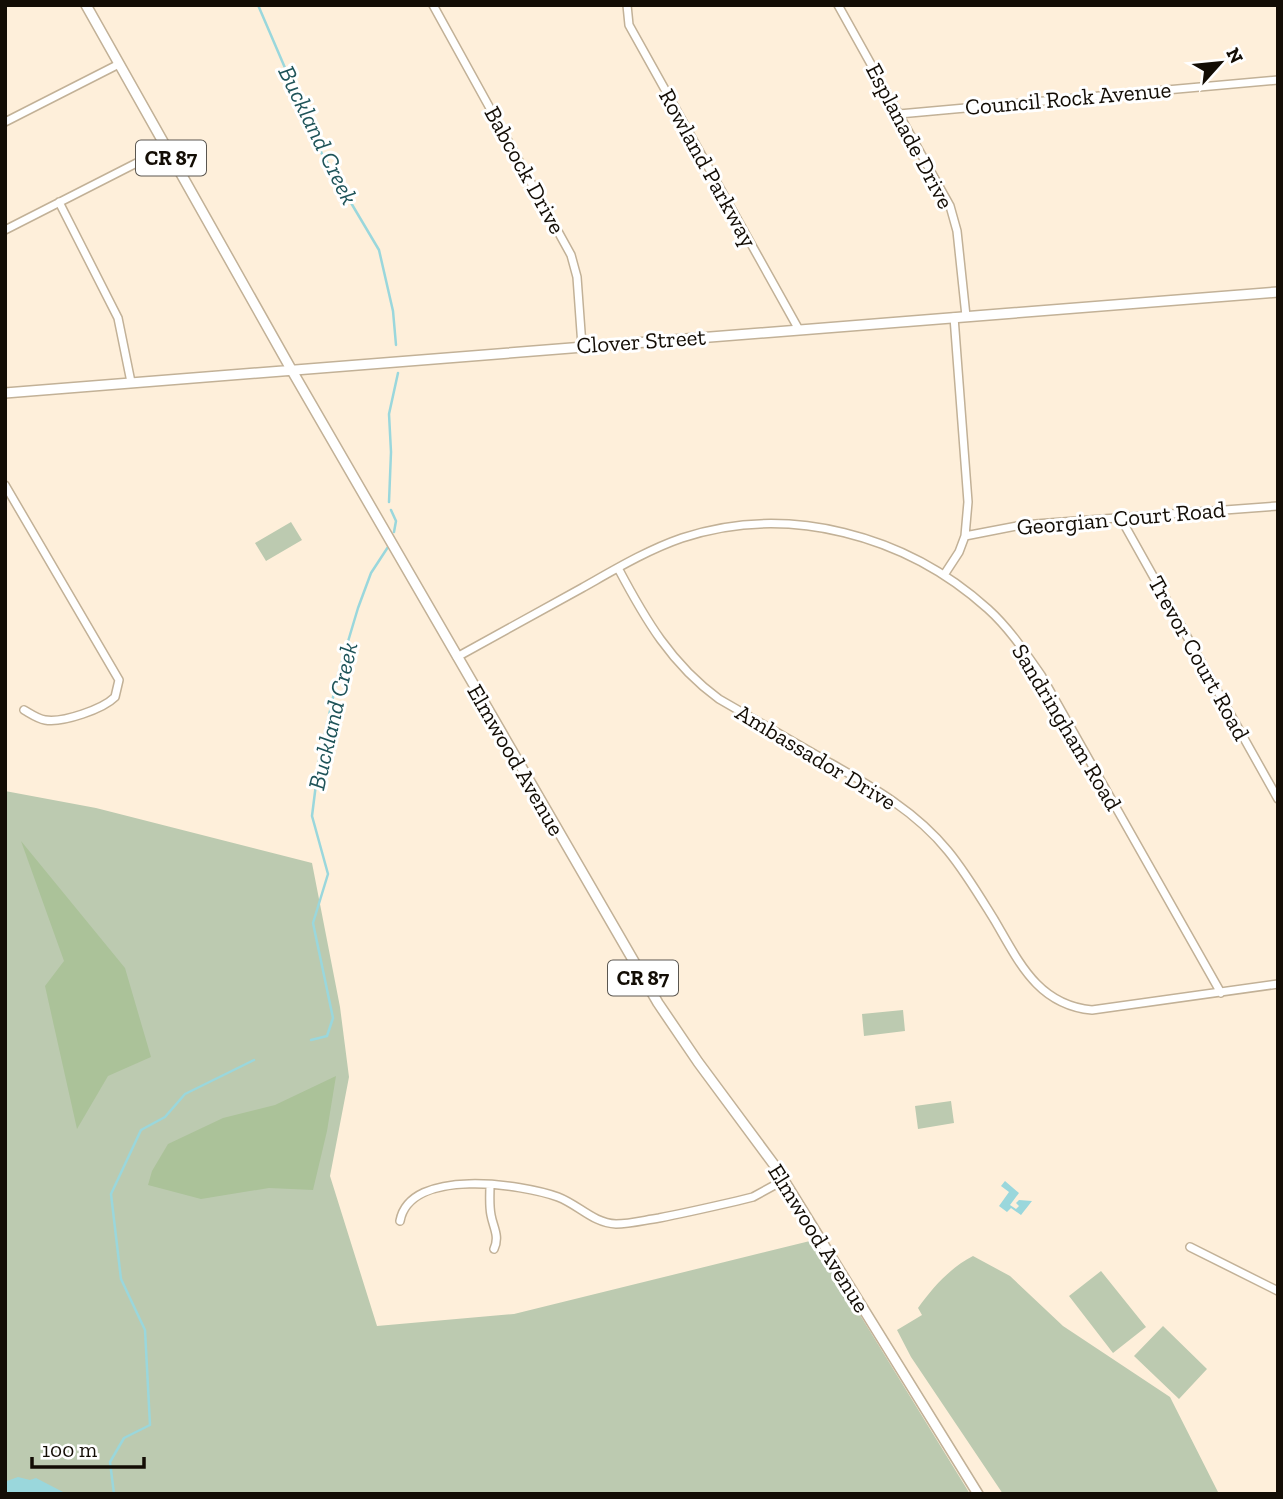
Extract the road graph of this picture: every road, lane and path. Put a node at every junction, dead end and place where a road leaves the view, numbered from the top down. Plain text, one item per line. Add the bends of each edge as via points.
1 (86, 5) edge
2 (433, 5) edge
3 (626, 5) edge
4 (838, 5) edge
5 (119, 64) junction
6 (1278, 80) edge
7 (899, 114) junction
8 (5, 122) edge
9 (166, 148) junction
10 (59, 202) junction
11 (5, 230) edge
12 (1278, 292) edge
13 (966, 316) junction
14 (954, 317) junction
15 (799, 328) junction
16 (582, 346) junction
17 (291, 369) junction
18 (131, 382) junction
19 (5, 393) edge
20 (5, 485) edge
21 (1278, 506) edge
22 (1120, 517) junction
23 (965, 536) junction
24 (618, 568) junction
25 (944, 575) junction
26 (457, 657) junction
27 (24, 710) dead end
28 (1278, 799) edge
29 (1278, 984) edge
30 (1221, 993) junction
31 (784, 1180) junction
32 (491, 1185) junction
33 (400, 1221) dead end
34 (1190, 1247) dead end
35 (494, 1248) dead end
36 (1278, 1291) edge
37 (978, 1494) edge

1 - 5 main road, Elmwood Avenue / CR 87
2 - 16 street, Babcock Drive via 572,255
3 - 15 street, Rowland Parkway via 629,25
4 - 7 street, Esplanade Drive
5 - 8 street
5 - 9 main road, Elmwood Avenue / CR 87
6 - 7 street, Council Rock Avenue
7 - 13 street, Esplanade Drive via 950,206
9 - 10 street
9 - 17 main road, Elmwood Avenue / CR 87
10 - 11 street
10 - 18 street via 118,318
12 - 13 main road, Clover Street
13 - 14 main road, Clover Street
14 - 15 main road, Clover Street
14 - 23 street via 968,502
15 - 16 main road, Clover Street
16 - 17 main road, Clover Street
17 - 18 main road, Clover Street
17 - 26 main road, Elmwood Avenue / CR 87
18 - 19 main road, Clover Street
20 - 27 street via 119,681 116,697 97,709 53,720
21 - 22 street, Georgian Court Road
22 - 23 street, Georgian Court Road via 1022,525
22 - 28 street, Trevor Court Road
23 - 25 street
24 - 25 street, Sandringham Road via 697,534 779,524 867,538
24 - 26 street, Sandringham Road
24 - 30 street, Ambassador Drive via 651,628 705,689 886,795 936,837 974,886 1020,966 1047,992 1072,1006 1092,1010
25 - 30 street, Sandringham Road via 989,610 1036,668
26 - 31 main road, Elmwood Avenue / CR 87 via 658,1003
29 - 30 street, Ambassador Drive
31 - 32 street via 753,1197 616,1224 544,1192
31 - 37 main road, Elmwood Avenue / CR 87
32 - 33 street via 427,1190 408,1203
32 - 35 street
34 - 36 street

